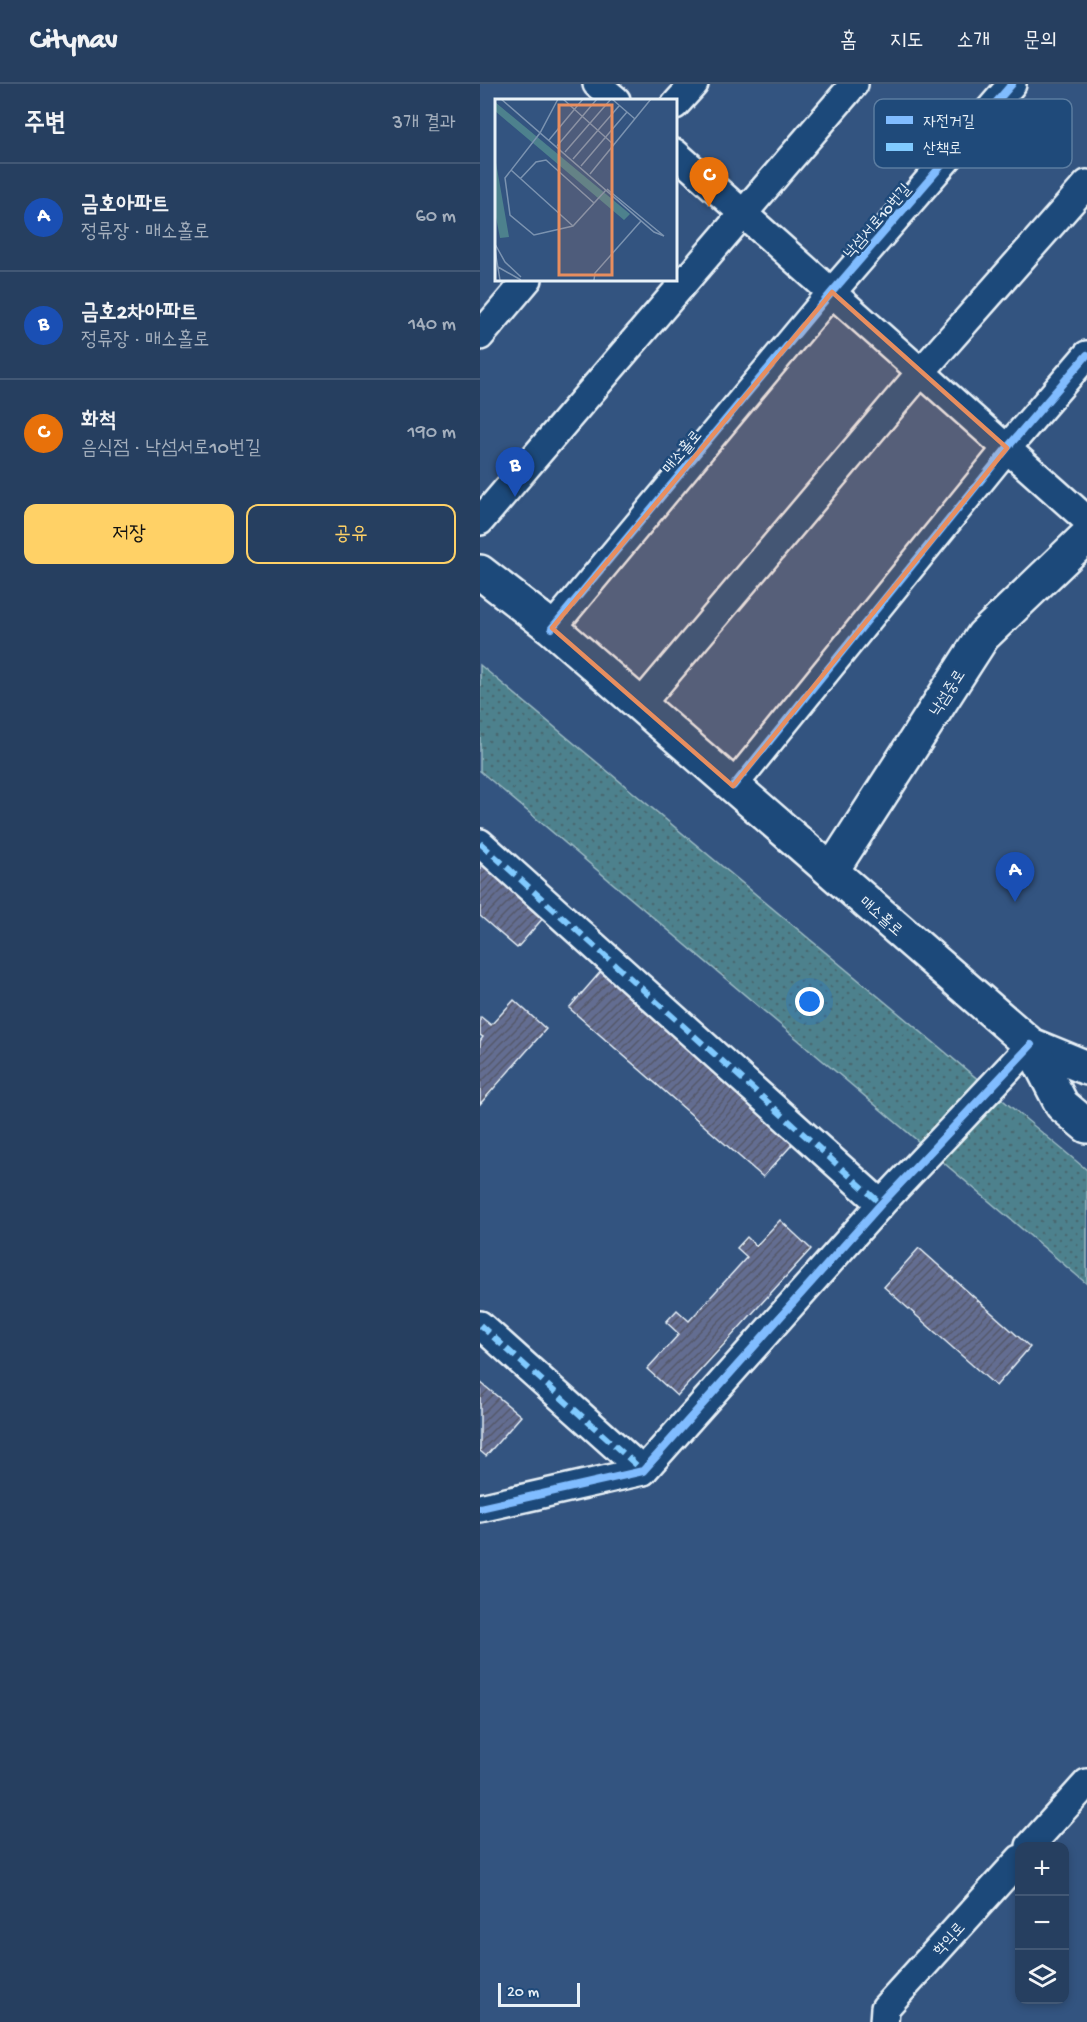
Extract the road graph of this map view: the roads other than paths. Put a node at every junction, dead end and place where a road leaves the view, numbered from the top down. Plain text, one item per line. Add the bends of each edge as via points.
1 (597, 84) edge
2 (694, 84) edge
3 (854, 84) edge
4 (1012, 84) edge
5 (615, 99) edge
6 (999, 99) edge
7 (676, 104) edge
8 (676, 154) edge
9 (939, 168) edge
10 (1087, 184) edge
11 (742, 213) junction
12 (527, 280) edge
13 (832, 292) junction
14 (480, 336) edge
15 (1087, 355) edge
16 (921, 372) junction
17 (1007, 448) junction
18 (1087, 520) edge
19 (480, 521) edge
20 (1087, 536) edge
21 (480, 572) edge
22 (552, 628) junction
23 (640, 705) junction
24 (733, 786) junction
25 (480, 843) edge
26 (832, 870) junction
27 (1031, 1045) junction
28 (1087, 1068) edge
29 (1087, 1126) edge
30 (881, 1204) junction
31 (480, 1325) edge
32 (643, 1471) junction
33 (480, 1508) edge
34 (1087, 1784) edge
35 (1034, 1842) edge
36 (1015, 1864) edge
37 (884, 2022) edge

1 - 5 street
2 - 7 street
3 - 11 street
4 - 6 street, 낙섬서로10번길
8 - 11 street
9 - 13 street, 낙섬서로10번길
10 - 16 street
11 - 13 street
11 - 19 street
12 - 14 street
13 - 16 street
13 - 22 street, 매소홀로
15 - 17 street
16 - 17 street
16 - 23 street
17 - 18 street
17 - 24 street
20 - 26 main road, 낙섬중로 via 983,636
21 - 22 main road, 매소홀로
22 - 23 main road, 매소홀로
23 - 24 main road, 매소홀로
24 - 26 main road, 매소홀로
25 - 30 street
26 - 27 main road, 매소홀로
27 - 28 main road, 매소홀로
27 - 29 main road, 매소홀로 via 1062,1105
27 - 30 street
30 - 32 street
31 - 32 street
32 - 33 street
34 - 35 street
36 - 37 street, 학익로 via 885,2008

